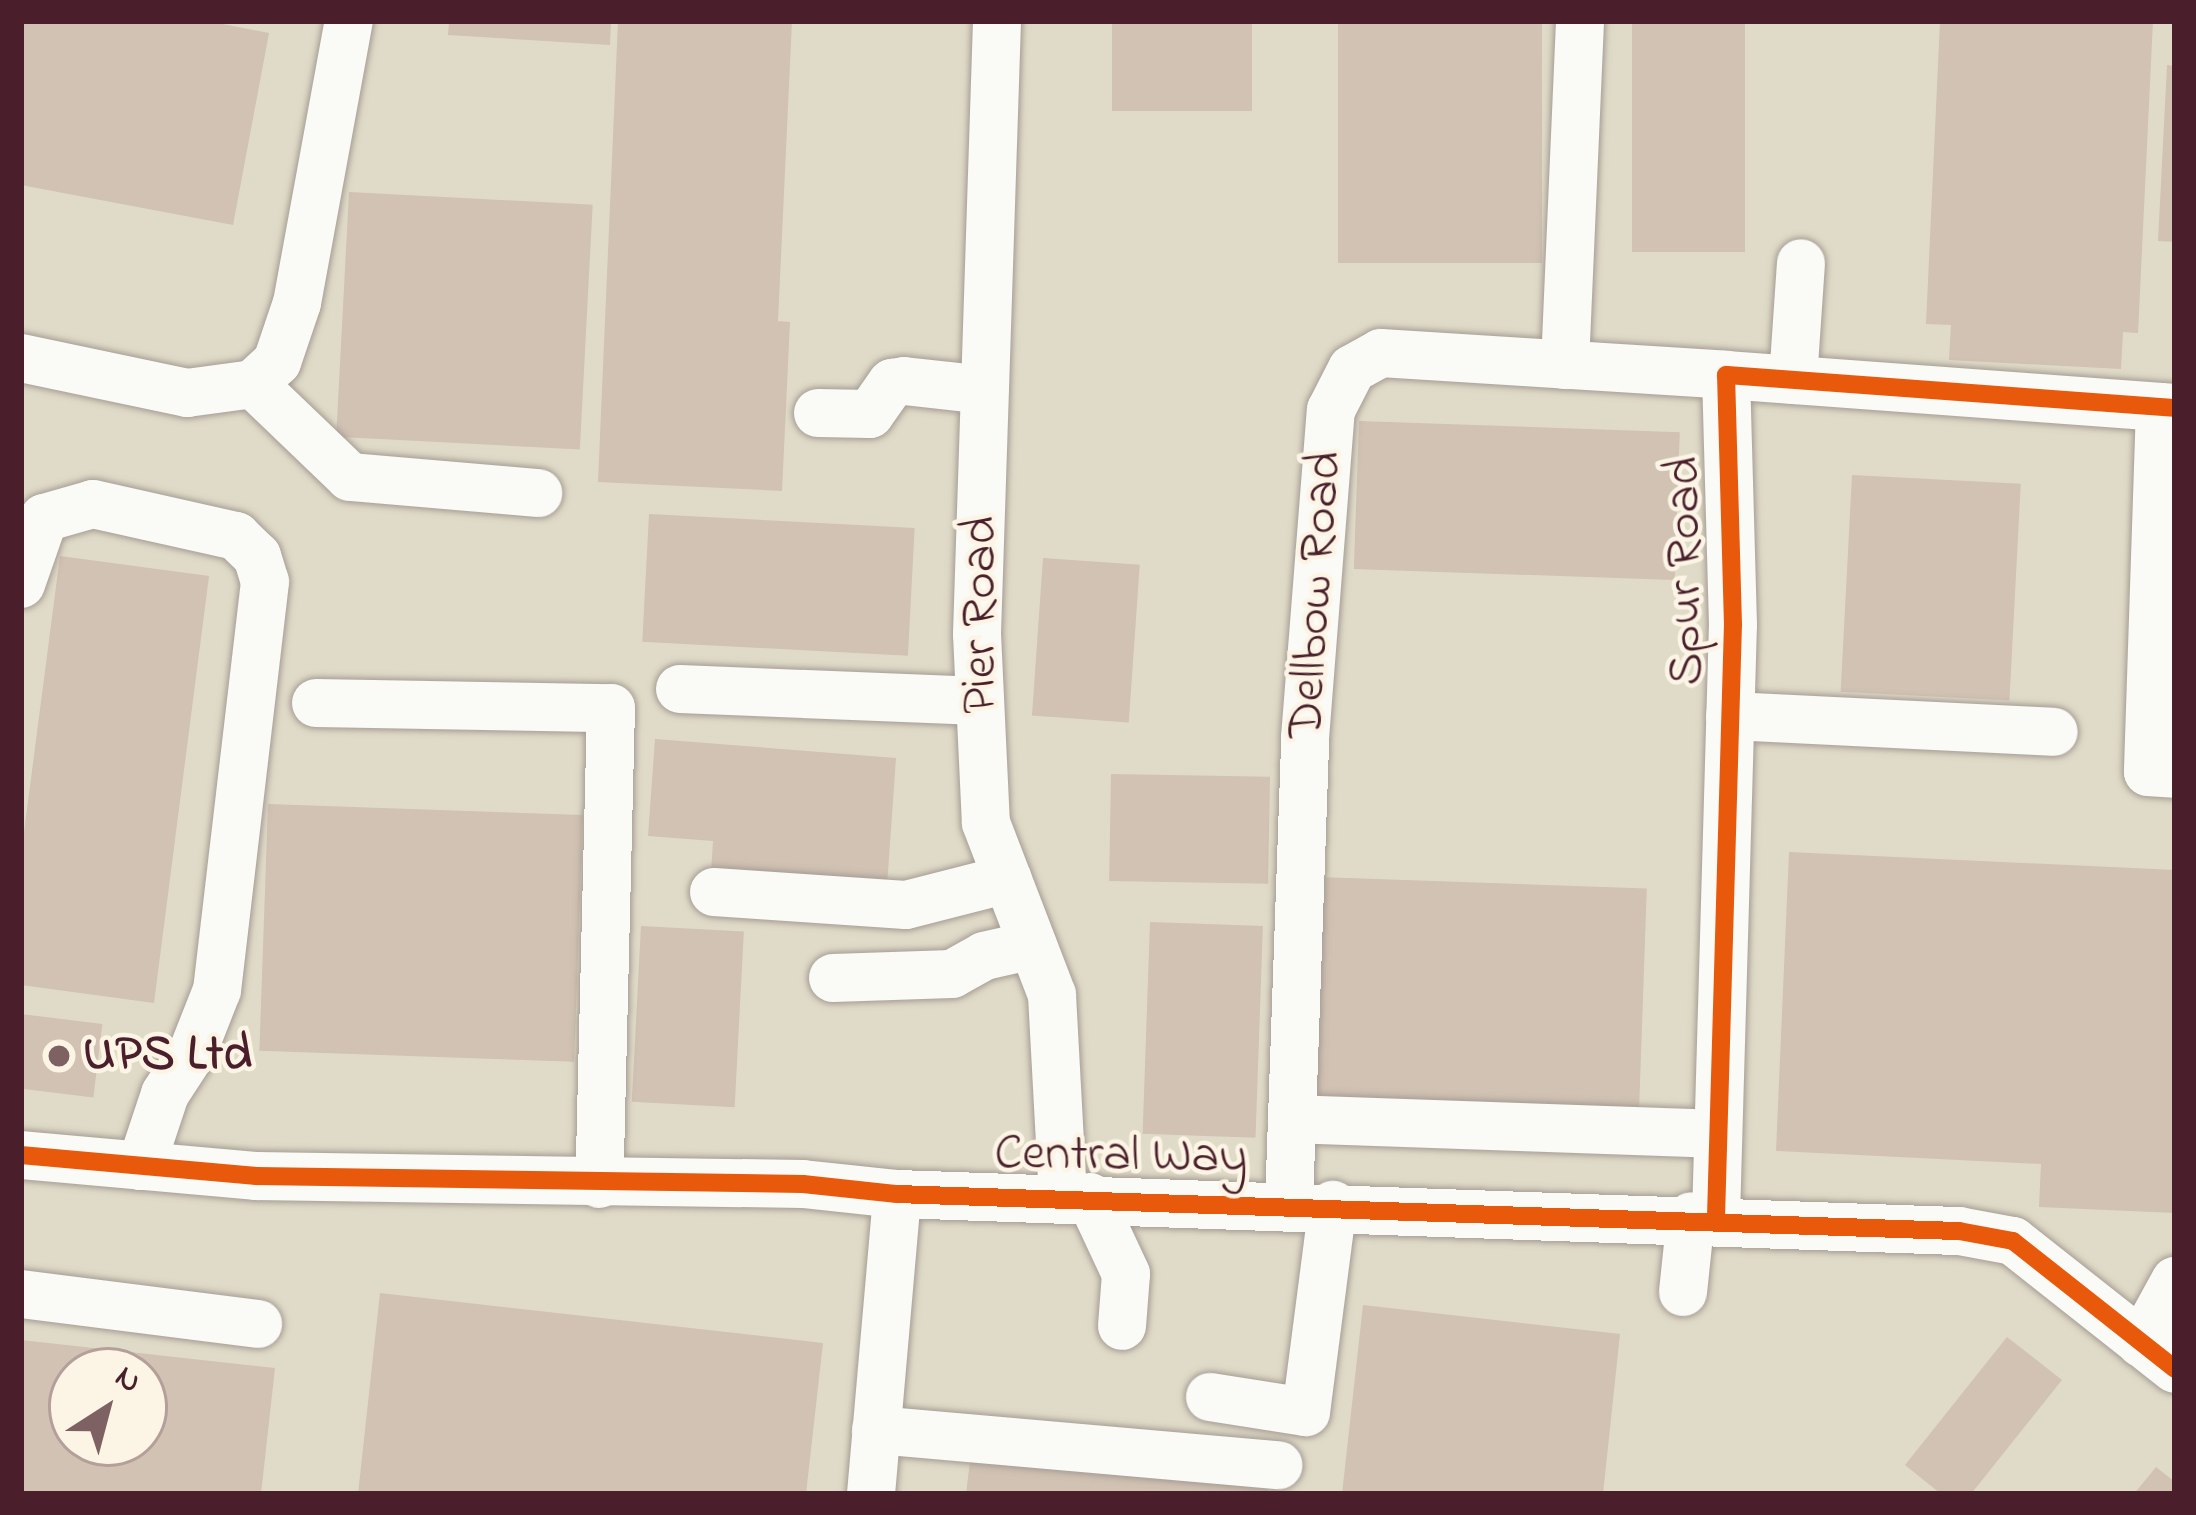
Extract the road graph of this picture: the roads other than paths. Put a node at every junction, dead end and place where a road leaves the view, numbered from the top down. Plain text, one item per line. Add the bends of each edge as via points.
1 (349, 21) edge
2 (997, 21) edge
3 (1580, 21) edge
4 (1801, 263) dead end
5 (21, 358) edge
6 (1565, 365) junction
7 (1726, 375) junction
8 (1792, 380) junction
9 (254, 384) junction
10 (985, 390) junction
11 (2167, 407) edge
12 (818, 413) dead end
13 (538, 493) dead end
14 (21, 584) edge
15 (680, 689) dead end
16 (980, 701) junction
17 (316, 703) dead end
18 (1730, 716) junction
19 (2054, 732) dead end
20 (2175, 774) edge
21 (1008, 879) junction
22 (714, 892) dead end
23 (1033, 945) junction
24 (833, 978) dead end
25 (1292, 1119) junction
26 (1718, 1133) junction
27 (21, 1155) edge
28 (141, 1166) junction
29 (599, 1184) junction
30 (897, 1194) junction
31 (1076, 1197) junction
32 (1311, 1204) junction
33 (1703, 1217) junction
34 (2175, 1281) edge
35 (1683, 1292) dead end
36 (21, 1294) edge
37 (258, 1324) dead end
38 (1122, 1326) dead end
39 (2158, 1356) edge
40 (1210, 1396) dead end
41 (876, 1430) junction
42 (1278, 1466) dead end
43 (871, 1494) edge

1 - 9 street via 297,303 277,362
2 - 10 street, Pier Road
3 - 6 street
4 - 8 street
5 - 9 street via 187,393
6 - 7 street, Dellbow Road
6 - 25 street, Dellbow Road via 1381,353 1352,370 1331,410 1305,738
7 - 8 street
7 - 18 street, Spur Road
8 - 11 street
9 - 13 street via 350,477
10 - 12 street via 904,381 892,383 870,414
10 - 16 street, Pier Road
11 - 20 street via 2148,772
14 - 28 street via 44,518 93,504 236,536 257,556 265,582 217,990 165,1094
15 - 16 street
16 - 21 street, Pier Road via 986,823
17 - 29 street via 611,708
18 - 19 street
18 - 26 street, Spur Road
21 - 22 street via 906,905
21 - 23 street, Pier Road
23 - 24 street via 984,956 952,974
23 - 31 street, Pier Road via 1052,995
25 - 26 street
25 - 32 street, Dellbow Road
26 - 33 street, Spur Road
27 - 28 street, Central Way
28 - 29 street, Central Way
29 - 30 street, Central Way via 803,1184
30 - 31 street, Central Way
30 - 41 street
31 - 32 street, Central Way
31 - 38 street via 1126,1274
32 - 33 street, Central Way
32 - 40 street, Dellbow Road via 1323,1287 1306,1412
33 - 35 street, Spur Road
33 - 39 street, Central Way via 2013,1241
34 - 39 street
36 - 37 street
41 - 42 street
41 - 43 street

